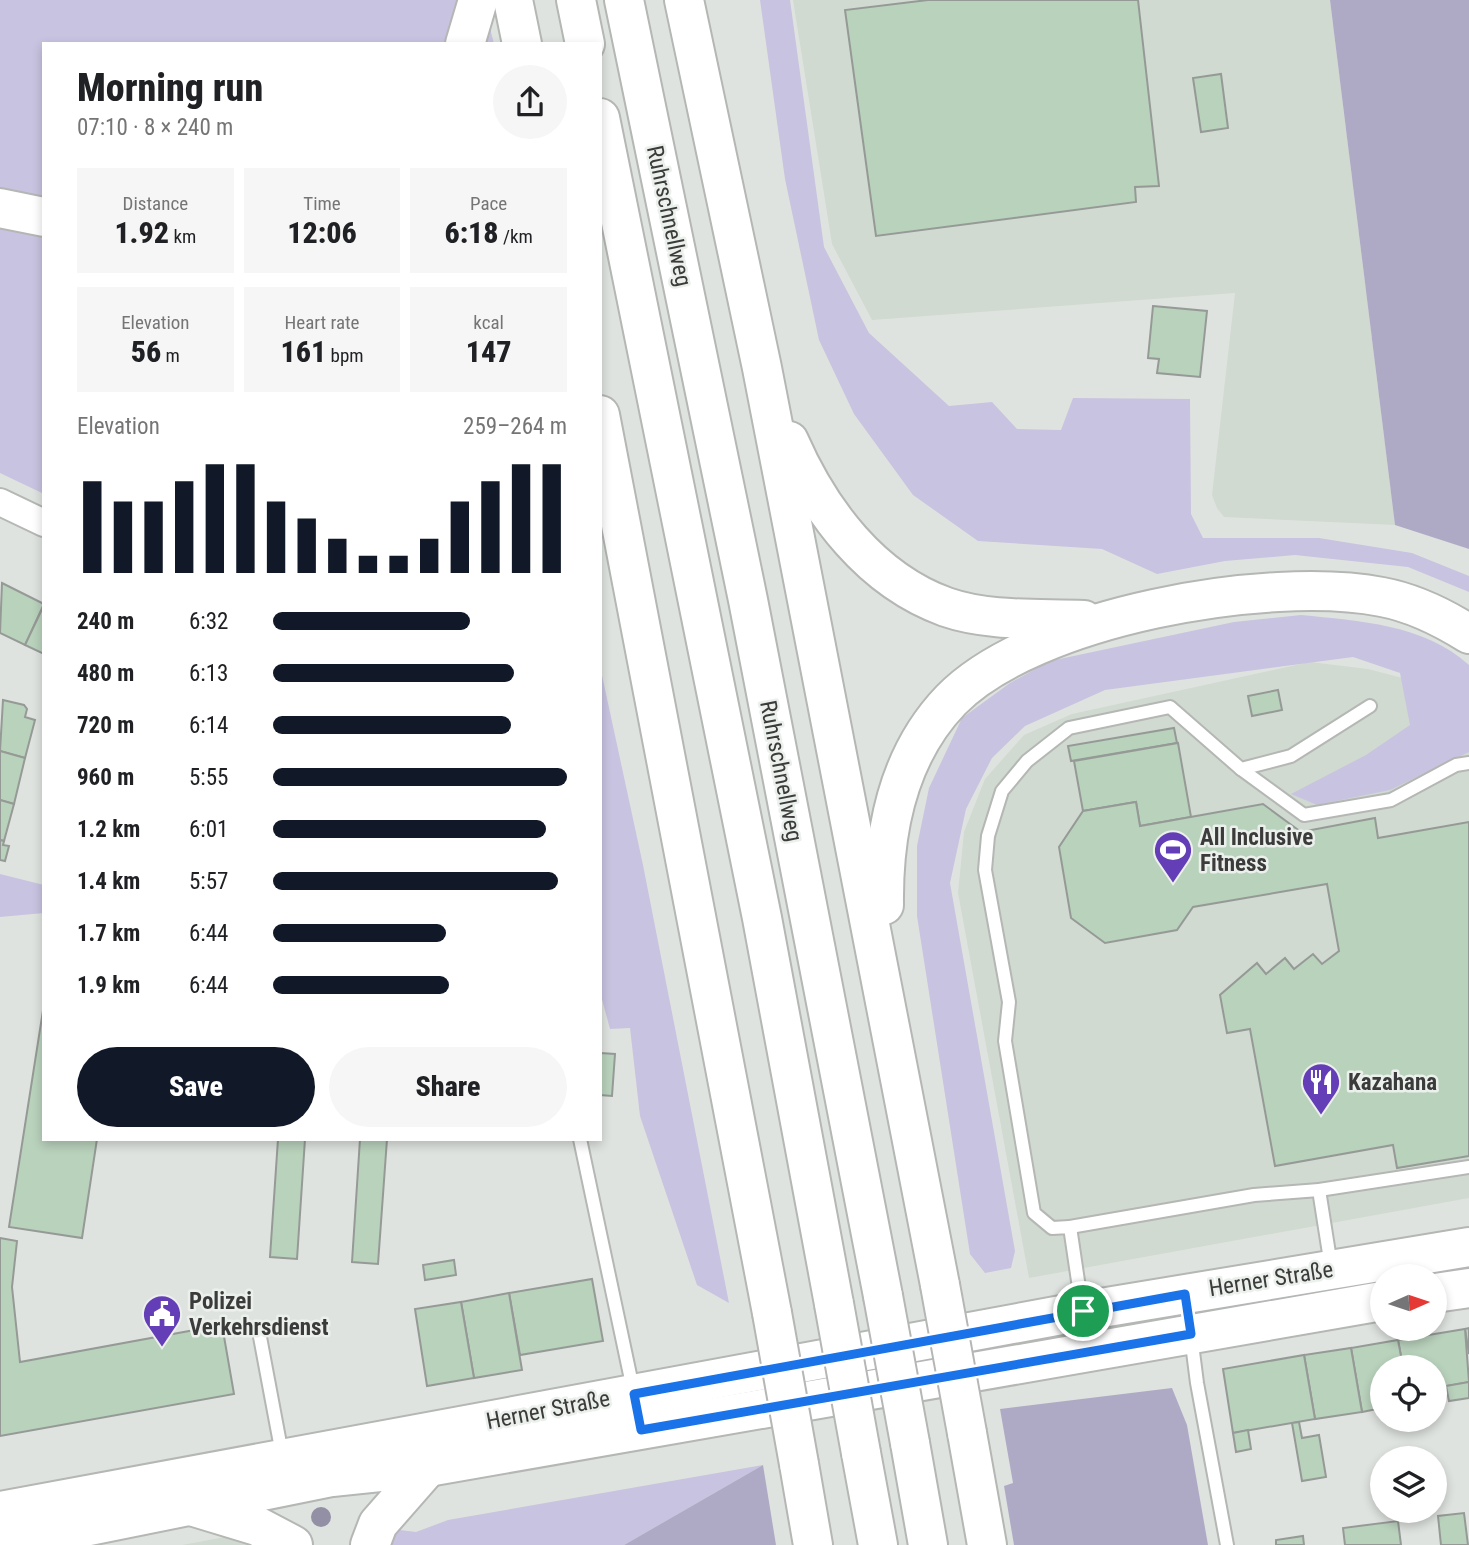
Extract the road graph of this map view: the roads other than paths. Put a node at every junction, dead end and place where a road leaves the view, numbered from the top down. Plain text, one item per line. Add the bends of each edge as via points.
1 (478, 0) edge
2 (513, 0) edge
3 (576, 0) edge
4 (624, 0) edge
5 (684, 0) edge
6 (708, 0) edge
7 (466, 42) edge
8 (522, 42) edge
9 (585, 42) edge
10 (602, 128) edge
11 (712, 128) junction
12 (0, 208) edge
13 (42, 217) edge
14 (0, 231) edge
15 (42, 231) edge
16 (762, 368) junction
17 (602, 425) edge
18 (602, 487) edge
19 (0, 502) edge
20 (42, 522) edge
21 (630, 561) junction
22 (1104, 620) junction
23 (1469, 634) edge
24 (1370, 706) dead end
25 (1469, 764) edge
26 (1241, 769) junction
27 (894, 1036) junction
28 (580, 1141) edge
29 (1469, 1167) edge
30 (1319, 1190) junction
31 (1070, 1227) junction
32 (1469, 1247) edge
33 (1469, 1288) edge
34 (1334, 1289) junction
35 (1447, 1291) edge
36 (1185, 1294) junction
37 (1370, 1298) edge
38 (1083, 1311) junction
39 (1191, 1334) junction
40 (260, 1338) dead end
41 (638, 1412) junction
42 (428, 1467) junction
43 (285, 1473) junction
44 (191, 1506) junction
45 (0, 1511) edge
46 (63, 1538) edge
47 (0, 1544) edge
48 (293, 1545) edge
49 (370, 1545) edge
50 (813, 1545) edge
51 (878, 1545) edge
52 (928, 1545) edge
53 (987, 1545) edge
54 (1227, 1545) edge

1 - 7 main road
2 - 8 main road
3 - 9 main road
4 - 52 main road, Ruhrschnellweg, bridge via 748,600
5 - 11 main road
6 - 11 main road
10 - 51 main road, Ruhrschnellweg, bridge via 762,918
11 - 16 main road
12 - 13 main road
14 - 15 main road
16 - 22 main road via 801,468 827,511 872,563 909,591 948,607 990,616
16 - 27 main road
17 - 21 main road
18 - 21 main road
19 - 20 street
21 - 50 main road, bridge
22 - 23 main road via 1256,592 1321,589 1383,597 1436,613
22 - 27 main road via 1015,655 966,686 911,755 888,828 883,872
24 - 26 lane via 1291,756
25 - 26 lane via 1456,765 1391,800 1304,815
26 - 31 lane via 1170,708 1069,727 1027,761 1002,791 988,836 985,870 1009,1002 1005,1041 1034,1213 1052,1228
27 - 53 main road, bridge
28 - 41 lane
29 - 30 lane
30 - 31 lane via 1254,1195
30 - 34 lane
31 - 38 lane
32 - 34 main road, Herner Straße
33 - 35 main road
34 - 36 main road, Herner Straße
34 - 37 main road, Herner Straße
34 - 39 main road, Herner Straße
36 - 38 main road, Herner Straße
36 - 39 lane
38 - 41 main road, Herner Straße
39 - 41 main road, Herner Straße
39 - 54 lane
40 - 43 lane
41 - 42 main road, Herner Straße
41 - 43 main road, Herner Straße
42 - 43 main road, Herner Straße via 332,1477
42 - 49 main road via 377,1524
43 - 44 main road, Herner Straße
43 - 45 main road, Herner Straße
44 - 46 main road, Herner Straße
44 - 48 main road via 257,1526
46 - 47 main road, Herner Straße

